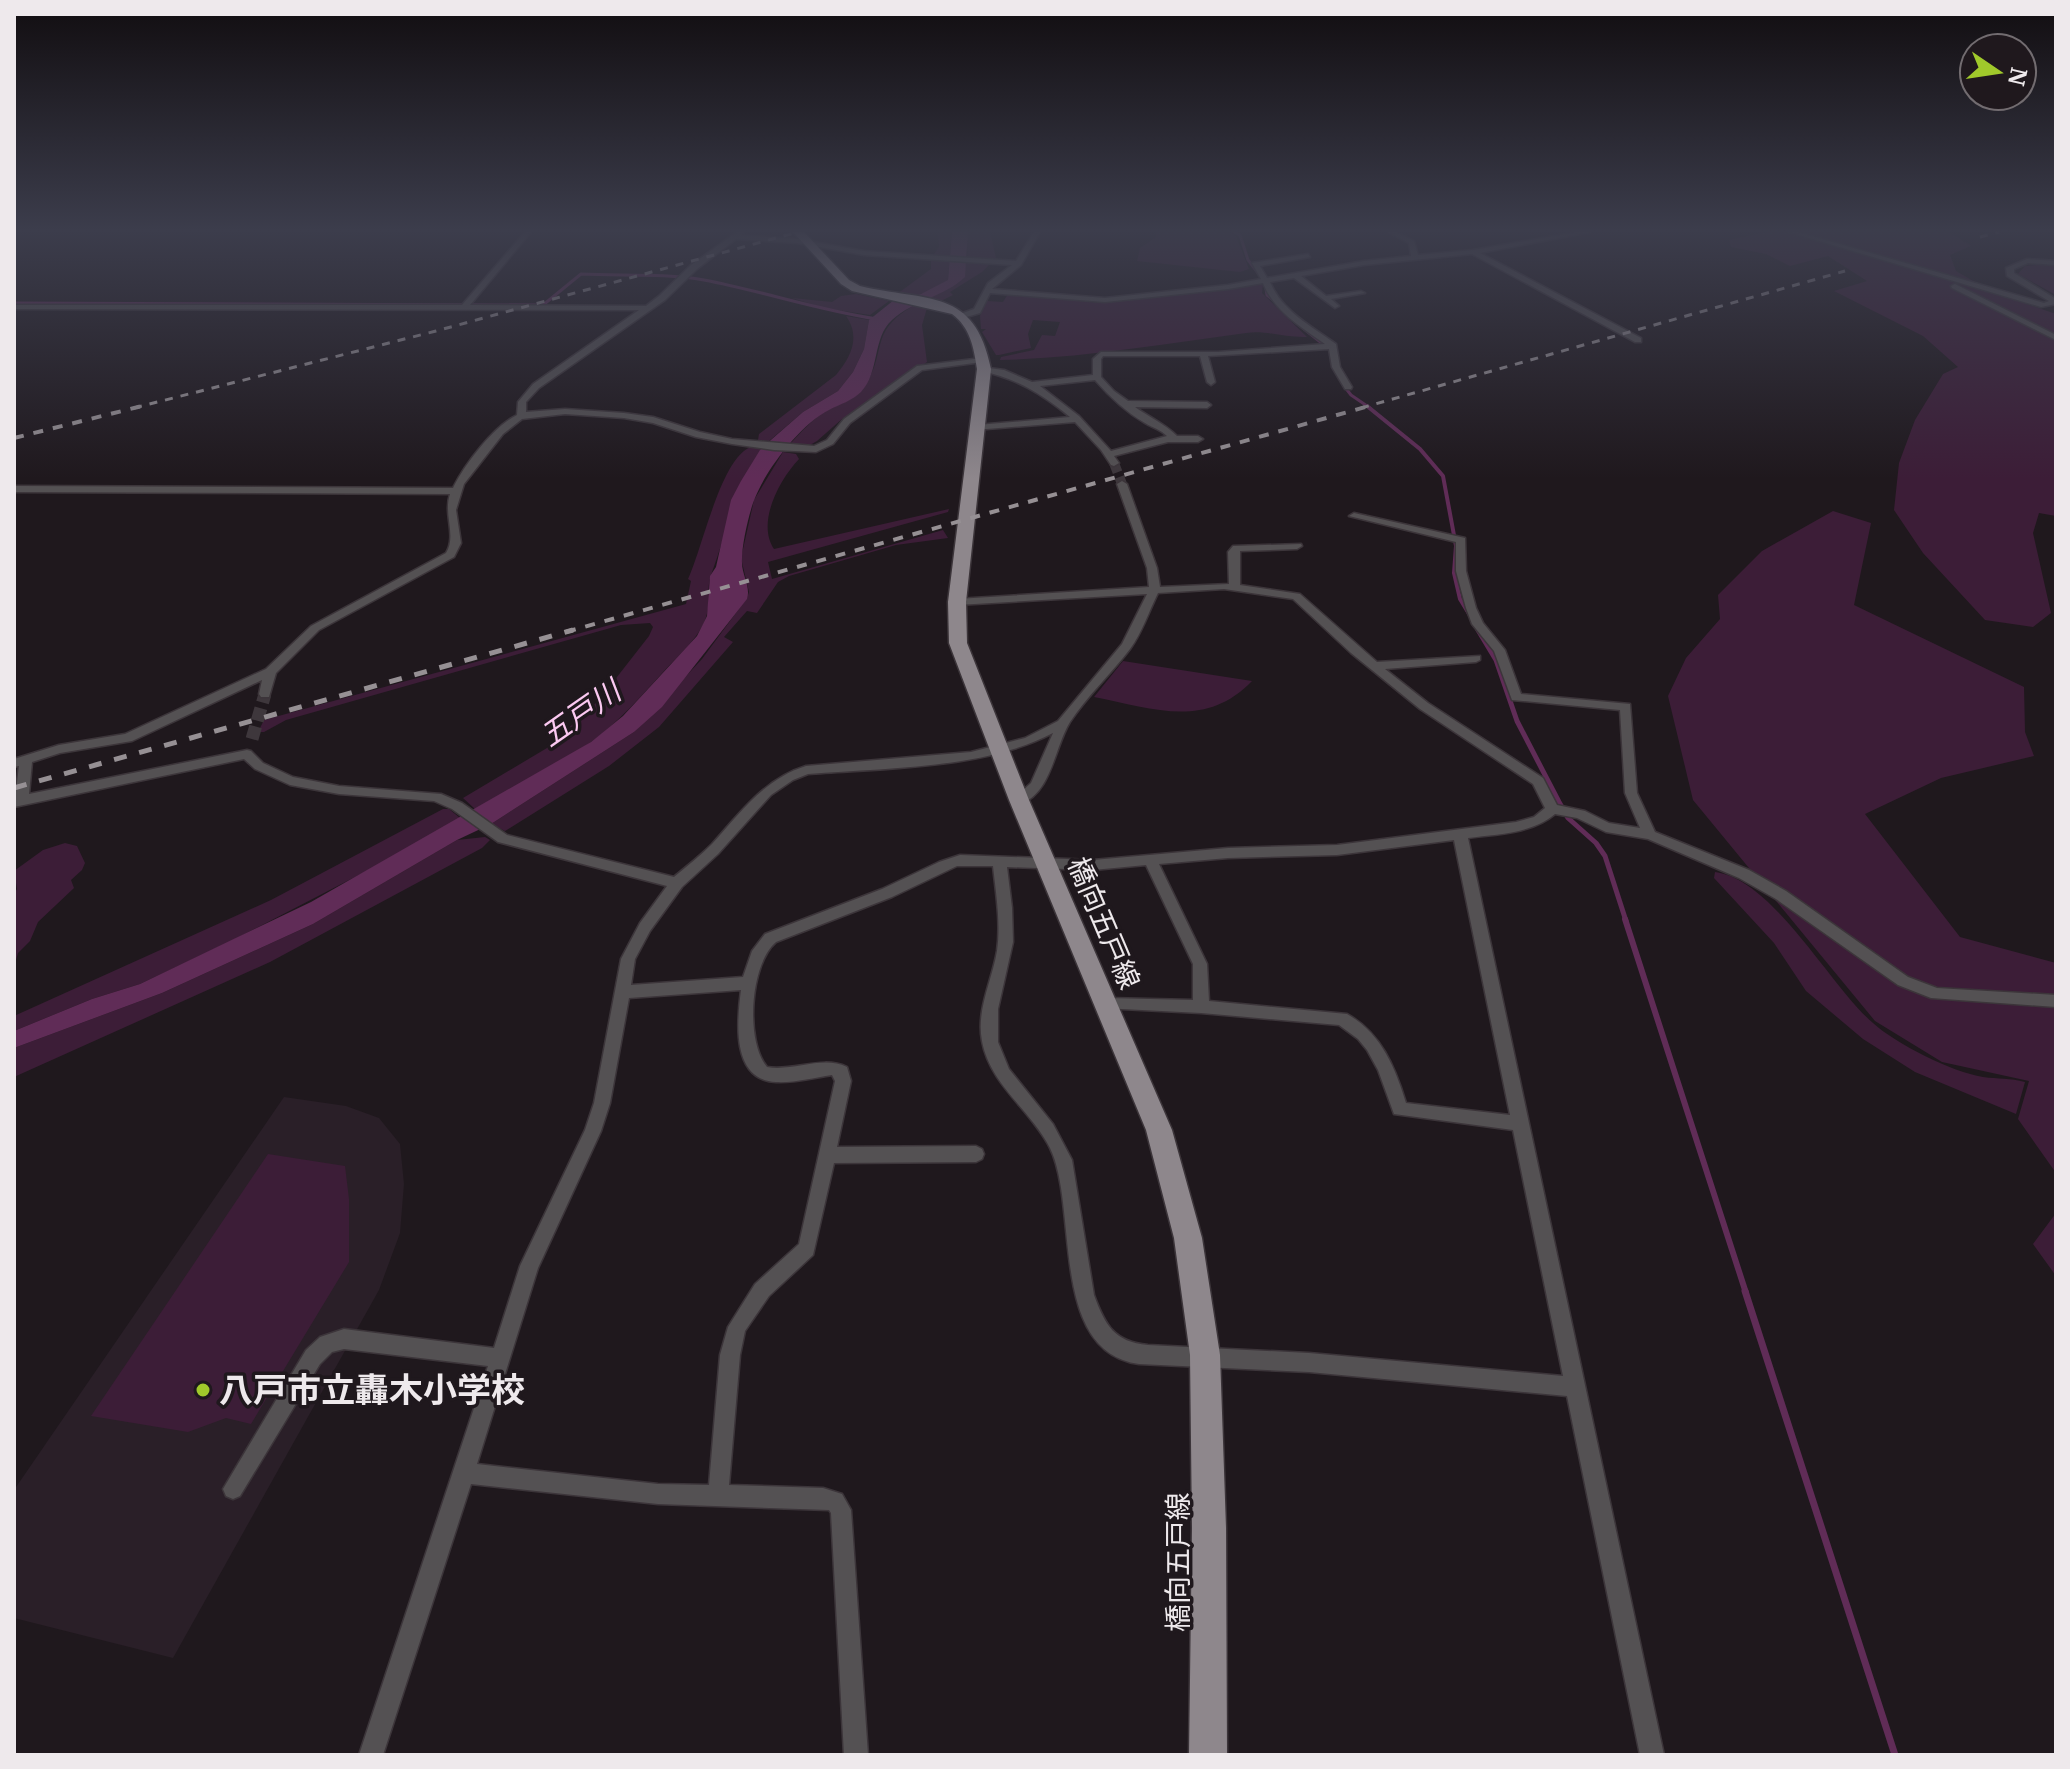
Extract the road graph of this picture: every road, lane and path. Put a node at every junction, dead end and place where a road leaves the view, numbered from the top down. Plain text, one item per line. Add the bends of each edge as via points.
1 (639, 315) edge
2 (959, 315) edge
3 (967, 315) edge
4 (1292, 315) edge
5 (1590, 315) edge
6 (2011, 315) edge
7 (963, 316) junction
8 (2056, 338) edge
9 (1638, 340) dead end
10 (1333, 346) junction
11 (1203, 354) junction
12 (983, 364) junction
13 (1097, 377) junction
14 (1211, 382) dead end
15 (1030, 385) junction
16 (1348, 387) dead end
17 (1127, 404) junction
18 (1207, 405) dead end
19 (521, 416) junction
20 (1075, 419) junction
21 (977, 428) junction
22 (1174, 438) junction
23 (1198, 439) dead end
24 (1122, 484) tunnel mouth
25 (14, 489) edge
26 (457, 491) junction
27 (1354, 516) dead end
28 (1297, 546) dead end
29 (1235, 587) junction
30 (1155, 589) junction
31 (957, 602) junction
32 (1476, 658) dead end
33 (1376, 666) junction
34 (270, 672) junction
35 (265, 694) tunnel mouth
36 (1062, 724) junction
37 (252, 739) tunnel mouth
38 (998, 749) junction
39 (247, 754) junction
40 (20, 763) edge
41 (18, 800) edge
42 (1019, 800) junction
43 (1552, 809) junction
44 (1460, 834) junction
45 (1650, 835) junction
46 (1150, 860) junction
47 (999, 862) junction
48 (1046, 865) junction
49 (677, 883) junction
50 (747, 983) junction
51 (622, 992) junction
52 (2056, 1001) edge
53 (1107, 1004) junction
54 (1201, 1007) junction
55 (1520, 1123) junction
56 (976, 1154) dead end
57 (827, 1155) junction
58 (1205, 1355) junction
59 (500, 1358) junction
60 (1575, 1387) junction
61 (464, 1473) junction
62 (233, 1489) dead end
63 (718, 1495) junction
64 (371, 1755) edge
65 (856, 1755) edge
66 (1208, 1755) edge
67 (1652, 1755) edge

1 - 19 street via 536,386 522,402
2 - 7 main road
3 - 7 street
4 - 10 street
5 - 9 street
6 - 8 street
7 - 12 main road, 橋向五戸線
10 - 11 street
10 - 16 street via 1336,367
11 - 13 street via 1101,354
11 - 14 street
12 - 15 street
12 - 19 street via 920,368 847,421 822,448 705,436 621,415
12 - 21 main road, 橋向五戸線
13 - 15 street
13 - 17 street
15 - 20 street
17 - 18 street
17 - 22 street
19 - 26 street via 501,431
20 - 21 street
20 - 22 street via 1112,459
21 - 31 main road, 橋向五戸線
22 - 23 street
24 - 30 street
25 - 26 street
26 - 34 street via 451,516 458,542 450,555 315,628
27 - 45 street via 1461,540 1461,571 1471,608 1499,650 1516,697 1626,707 1631,793
28 - 29 street via 1237,548
29 - 30 street
29 - 33 street via 1296,596
30 - 31 street
30 - 36 street via 1127,645
31 - 38 main road, 橋向五戸線 via 961,654
32 - 33 street
33 - 43 street via 1424,706 1538,781
34 - 35 street
34 - 40 street via 128,738 59,749
36 - 38 street
36 - 42 street via 1042,778
37 - 39 street
38 - 42 main road, 橋向五戸線
38 - 49 street via 971,756 806,770 788,777 766,792
39 - 41 street
39 - 49 street via 290,781 339,790 420,794 457,806 497,836
40 - 41 street
42 - 48 main road, 橋向五戸線
43 - 44 street via 1539,820 1516,827
43 - 45 street
44 - 46 street via 1337,850
44 - 55 street
45 - 52 street via 1781,895 1903,981 1936,994
46 - 48 street
46 - 54 street via 1200,964
47 - 48 street
47 - 50 street via 960,860 943,865 770,938 760,948
47 - 58 street via 1006,914 1004,951 988,1023 990,1042 1010,1086 1053,1139 1063,1160 1090,1312 1104,1336 1122,1351
48 - 53 main road, 橋向五戸線
49 - 51 street via 628,959
50 - 51 street
50 - 57 street via 748,1052 754,1065 773,1076 833,1068 841,1072
51 - 59 street via 593,1131 529,1266
53 - 54 street
53 - 58 main road, 橋向五戸線 via 1159,1130 1188,1238
54 - 55 street via 1342,1019 1356,1025 1389,1070 1400,1109
55 - 60 street
56 - 57 street
57 - 63 street via 807,1249 762,1290 737,1327
58 - 60 street
58 - 66 main road, 橋向五戸線
59 - 61 street
59 - 62 street via 344,1339 327,1344 313,1357
60 - 67 street
61 - 63 street via 658,1494
61 - 64 street
63 - 65 street via 823,1498 835,1501 841,1510

